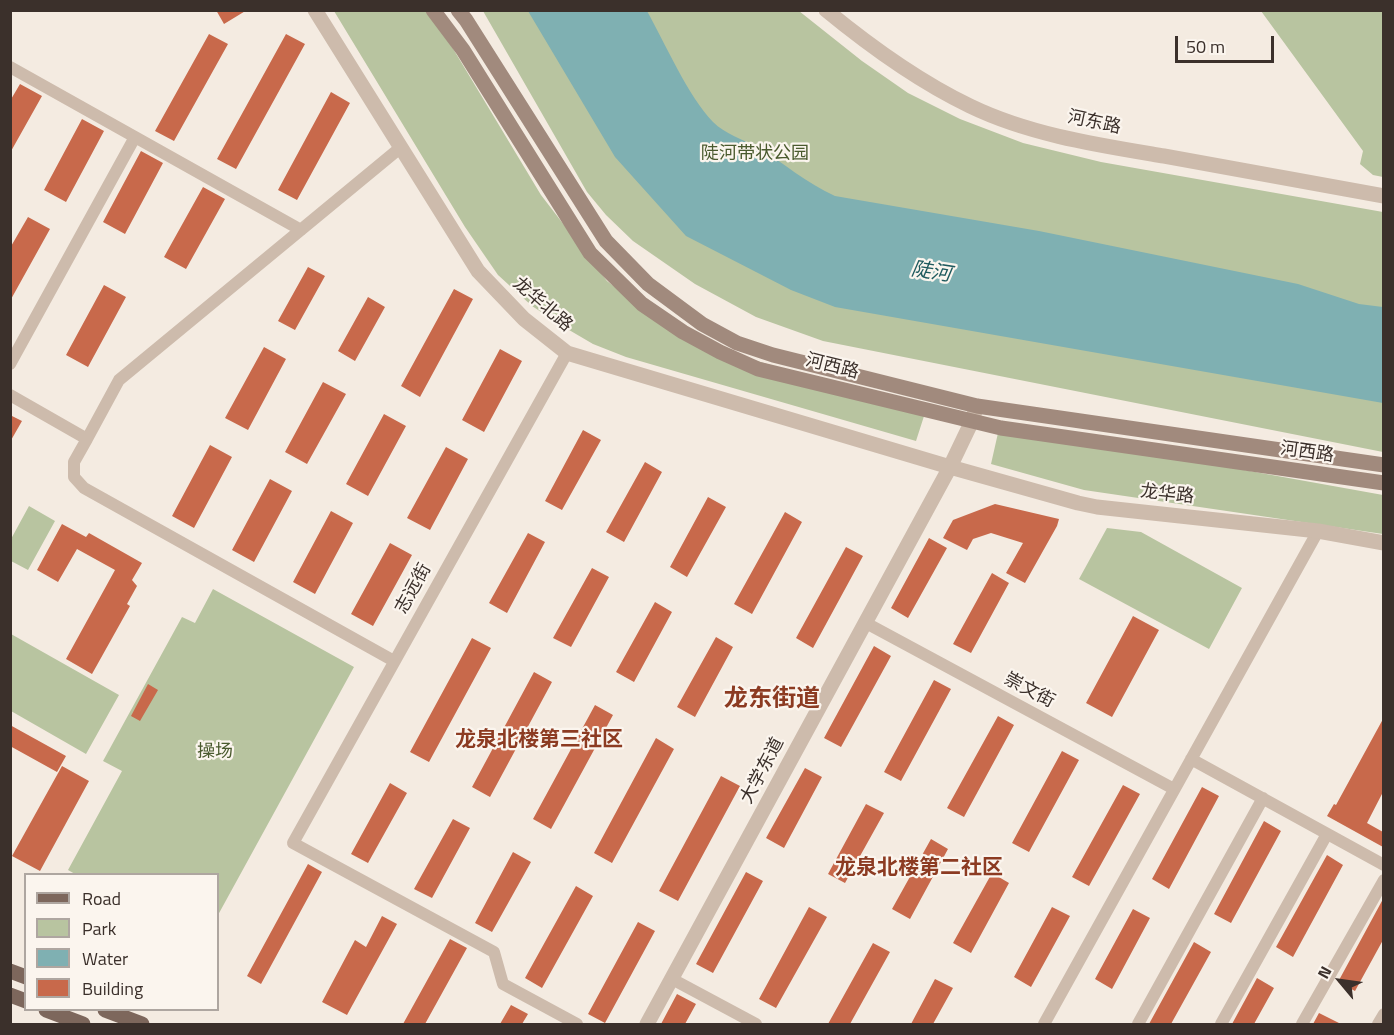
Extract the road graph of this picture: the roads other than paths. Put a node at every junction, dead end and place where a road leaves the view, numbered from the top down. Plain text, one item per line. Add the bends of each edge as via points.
1 (315, 10) edge
2 (434, 10) edge
3 (458, 10) edge
4 (826, 10) edge
5 (10, 67) edge
6 (135, 137) junction
7 (400, 148) junction
8 (1383, 196) edge
9 (301, 230) junction
10 (567, 352) junction
11 (10, 364) edge
12 (10, 395) edge
13 (977, 406) junction
14 (972, 421) junction
15 (87, 439) junction
16 (1383, 465) edge
17 (950, 467) junction
18 (1383, 483) edge
19 (1318, 531) junction
20 (1383, 543) edge
21 (866, 623) junction
22 (394, 662) junction
23 (1191, 759) junction
24 (1174, 789) junction
25 (1263, 798) junction
26 (1327, 834) junction
27 (1383, 865) edge
28 (1383, 880) edge
29 (672, 979) junction
30 (49, 1011) edge
31 (108, 1011) edge
32 (1383, 1014) edge
33 (83, 1024) edge
34 (142, 1024) edge
35 (577, 1024) edge
36 (647, 1024) edge
37 (756, 1024) edge
38 (1044, 1024) edge
39 (1138, 1024) edge
40 (1221, 1024) edge
41 (1302, 1024) edge
42 (1378, 1024) edge

1 - 7 street, 龙华北路
2 - 14 main road, 河西路 via 590,253 642,304 702,342 758,369
3 - 13 main road, 河西路 via 606,242 648,284 702,324 737,343
4 - 8 street, 河东路 via 898,65 971,107 1011,122 1089,143
5 - 6 street
6 - 9 street
6 - 11 street
7 - 9 street
7 - 10 street, 龙华北路 via 478,271 524,319
9 - 15 street via 119,380
10 - 17 street, 龙华北路
10 - 22 street, 志远街
12 - 15 street
13 - 14 street, 大学东道
13 - 16 main road, 河西路
14 - 17 street, 大学东道
14 - 18 main road, 河西路
15 - 22 street via 74,462 74,477 84,488
17 - 19 street, 龙华路 via 1097,507
17 - 21 street, 大学东道
19 - 20 street, 龙华路
19 - 23 street
21 - 24 street, 崇文街
21 - 29 street, 大学东道
22 - 35 street, 志远街 via 293,843 494,952 503,984
23 - 24 street
23 - 25 street
24 - 38 street
25 - 26 street
25 - 39 street
26 - 27 street
26 - 40 street
28 - 41 street
29 - 36 street, 大学东道
29 - 37 street
30 - 33 main road
31 - 34 main road
32 - 42 street

